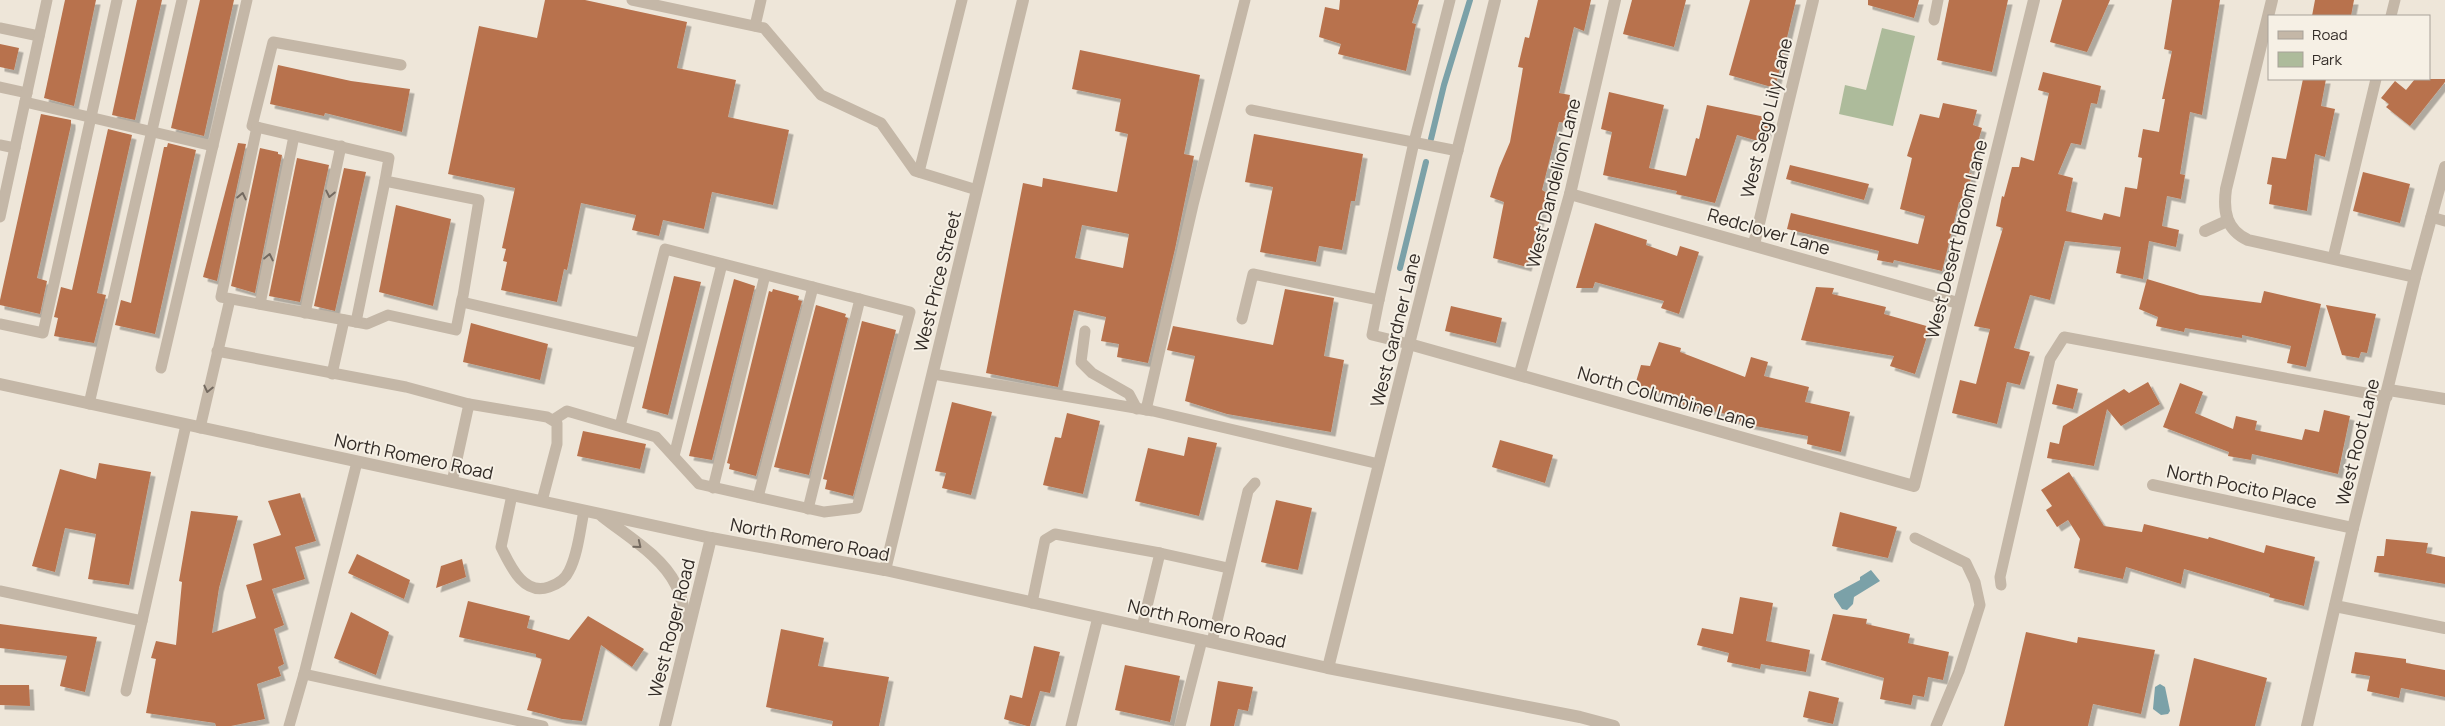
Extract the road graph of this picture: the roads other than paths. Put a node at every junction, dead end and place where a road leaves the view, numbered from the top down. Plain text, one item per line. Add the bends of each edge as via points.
1 (47, 0) edge
2 (117, 0) edge
3 (182, 0) edge
4 (248, 0) edge
5 (632, 0) edge
6 (761, 0) edge
7 (962, 0) edge
8 (1023, 0) edge
9 (1245, 0) edge
10 (1450, 0) edge
11 (1495, 0) edge
12 (1615, 0) edge
13 (1813, 0) edge
14 (1938, 0) edge
15 (2034, 0) edge
16 (2272, 0) edge
17 (2395, 0) edge
18 (2268, 15) edge
19 (2391, 15) edge
20 (2268, 16) edge
21 (1934, 20) dead end
22 (755, 26) junction
23 (0, 28) edge
24 (39, 36) junction
25 (401, 65) dead end
26 (2376, 80) edge
27 (0, 87) edge
28 (26, 98) junction
29 (1251, 110) dead end
30 (91, 118) junction
31 (257, 127) junction
32 (152, 132) junction
33 (294, 136) junction
34 (1414, 142) junction
35 (0, 144) edge
36 (213, 146) junction
37 (341, 146) junction
38 (15, 148) junction
39 (1458, 151) junction
40 (2445, 167) edge
41 (919, 172) junction
42 (385, 181) junction
43 (977, 190) junction
44 (1570, 194) junction
45 (2, 201) edge
46 (0, 217) edge
47 (2431, 218) junction
48 (2227, 221) junction
49 (2445, 221) edge
50 (2205, 231) dead end
51 (1754, 244) junction
52 (2332, 258) junction
53 (722, 264) junction
54 (766, 275) junction
55 (2415, 277) junction
56 (813, 287) junction
57 (225, 297) junction
58 (462, 299) junction
59 (860, 299) junction
60 (1379, 300) junction
61 (1958, 303) junction
62 (260, 304) junction
63 (305, 313) junction
64 (1242, 319) dead end
65 (350, 321) junction
66 (0, 324) edge
67 (1085, 331) dead end
68 (640, 343) junction
69 (1409, 344) junction
70 (217, 351) junction
71 (161, 368) dead end
72 (1520, 373) junction
73 (332, 374) junction
74 (933, 374) junction
75 (0, 384) edge
76 (2388, 393) junction
77 (2445, 399) edge
78 (89, 404) junction
79 (470, 404) junction
80 (1142, 409) junction
81 (553, 420) junction
82 (186, 424) junction
83 (620, 426) junction
84 (200, 428) junction
85 (674, 456) junction
86 (357, 462) junction
87 (1379, 464) junction
88 (452, 482) junction
89 (1255, 482) dead end
90 (2153, 485) dead end
91 (1914, 486) joint
92 (713, 488) junction
93 (512, 495) junction
94 (758, 497) junction
95 (542, 501) junction
96 (808, 509) junction
97 (584, 511) junction
98 (600, 514) junction
99 (2353, 528) junction
100 (711, 538) junction
101 (1915, 538) dead end
102 (1160, 553) junction
103 (1228, 568) junction
104 (886, 570) junction
105 (2001, 584) dead end
106 (0, 591) edge
107 (1032, 602) junction
108 (2335, 606) junction
109 (1098, 617) junction
110 (142, 621) junction
111 (1142, 627) junction
112 (2445, 628) edge
113 (687, 634) junction
114 (1207, 641) junction
115 (1328, 668) junction
116 (304, 674) junction
117 (126, 692) dead end
118 (1579, 722) edge
119 (289, 726) edge
120 (543, 726) edge
121 (665, 726) edge
122 (1071, 726) edge
123 (1180, 726) edge
124 (1614, 726) edge
125 (1936, 726) edge
126 (2307, 726) edge

1 - 24 lane
2 - 30 lane
3 - 32 lane
4 - 36 lane
5 - 22 lane
6 - 22 lane
7 - 41 lane
8 - 43 street, West Price Street
9 - 80 lane
10 - 34 lane
11 - 39 street, West Gardner Lane
12 - 44 street, West Dandelion Lane
13 - 51 street, West Sego Lily Lane
14 - 21 lane
15 - 61 street, West Desert Broom Lane
16 - 18 street
17 - 19 lane
20 - 48 street via 2226,189
22 - 41 lane via 764,28 821,95 880,123 915,171
23 - 24 lane
24 - 28 lane
25 - 31 lane via 273,42 252,126
26 - 52 lane
27 - 28 lane
28 - 30 lane
28 - 38 lane
29 - 34 lane
30 - 32 lane
30 - 66 lane via 44,333
31 - 33 lane
57 -> 31 lane
32 - 36 lane
32 - 78 lane
33 - 37 lane
62 -> 33 lane
34 - 39 lane
34 - 60 lane
35 - 38 lane
36 - 71 lane
37 - 42 lane via 389,158
37 -> 63 lane
38 - 45 lane
39 - 69 street, West Gardner Lane
40 - 47 street, West Root Lane
41 - 43 lane
42 - 58 lane via 479,200
42 - 65 lane
43 - 74 street, West Price Street
44 - 51 street, Redclover Lane
44 - 72 street, West Dandelion Lane
45 - 46 lane
47 - 49 lane
47 - 55 street, West Root Lane
48 - 50 street
48 - 52 street via 2237,236 2248,240
51 - 61 street, Redclover Lane
52 - 55 street
53 - 54 lane
53 - 68 lane via 665,249
53 - 85 lane
54 - 56 lane
54 - 92 lane
55 - 76 street, West Root Lane
56 - 59 lane
56 - 94 lane
57 - 62 lane
57 - 70 lane
58 - 65 lane via 456,330 388,315 367,324
58 - 68 lane via 462,302
59 - 96 lane
59 - 96 lane via 910,312 857,508 824,512
60 - 64 lane via 1253,274
60 - 69 lane via 1372,335
61 - 91 street, West Desert Broom Lane
62 - 63 lane
63 - 65 lane
65 - 73 lane
67 - 80 lane via 1081,362 1092,373 1129,394
68 - 83 lane
69 - 72 street, North Columbine Lane
69 - 87 street, West Gardner Lane
70 - 73 lane
70 -> 84 lane
72 - 91 street, North Columbine Lane
73 - 79 lane via 406,386
74 - 80 lane
74 - 104 street, West Price Street
75 - 78 street, North Romero Road
76 - 77 street
76 - 99 street, West Root Lane
76 - 105 lane via 2064,337 2050,359
78 - 82 street, North Romero Road
79 - 81 lane
79 - 88 lane
80 - 87 lane
81 - 83 lane via 567,411
81 - 95 lane via 557,423 557,444
82 - 84 street, North Romero Road
82 - 110 lane
83 - 85 lane via 656,437
84 - 86 street, North Romero Road
85 - 92 lane via 699,484
86 - 88 street, North Romero Road
86 - 116 lane
87 - 115 street, West Gardner Lane
88 - 93 street, North Romero Road
89 - 103 lane via 1248,491
90 - 99 street, North Pocito Place
92 - 94 lane
93 - 95 street, North Romero Road
93 - 97 lane via 501,546 520,580 543,589 564,580 570,570
94 - 96 lane
95 - 97 street, North Romero Road
97 - 98 street, North Romero Road
98 - 100 street, North Romero Road
98 -> 113 street via 663,565 684,606
99 - 108 street, West Root Lane
100 - 104 street, North Romero Road
100 - 113 street, West Roger Road
101 - 125 lane via 1966,563 1975,582 1980,605 1959,671
102 - 103 lane
102 - 107 lane via 1055,534 1044,540
102 - 111 lane
103 - 114 lane
104 - 107 street, North Romero Road
106 - 110 lane
107 - 109 street, North Romero Road
108 - 112 street
108 - 126 street, West Root Lane
109 - 111 street, North Romero Road
109 - 122 lane
110 - 117 lane
111 - 114 street, North Romero Road
113 - 121 street, West Roger Road
114 - 115 street, North Romero Road
114 - 123 lane
115 - 118 street, North Romero Road
116 - 119 lane
116 - 120 lane
118 - 124 street, North Romero Road

